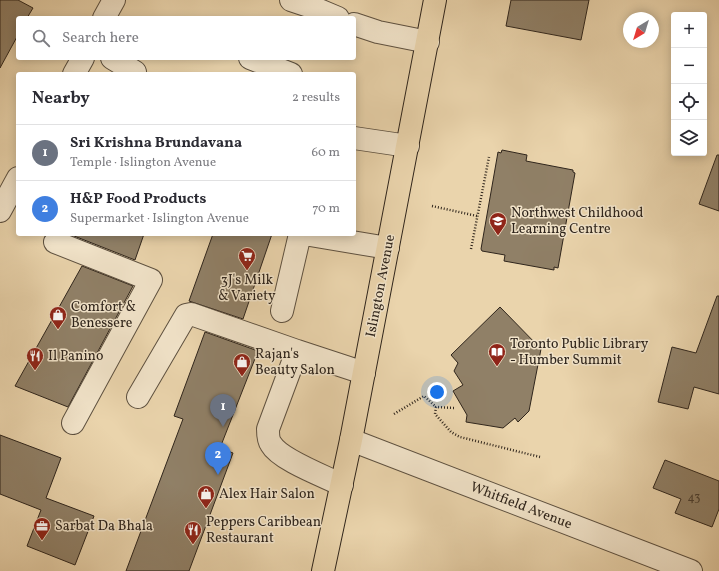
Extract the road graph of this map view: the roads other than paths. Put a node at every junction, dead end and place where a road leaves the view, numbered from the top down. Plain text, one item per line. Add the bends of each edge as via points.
1 (114, 0) edge
2 (290, 0) edge
3 (435, 0) edge
4 (105, 16) edge
5 (333, 16) edge
6 (356, 25) edge
7 (428, 42) junction
8 (82, 60) edge
9 (117, 60) edge
10 (255, 60) edge
11 (137, 68) edge
12 (75, 72) edge
13 (286, 72) edge
14 (356, 138) edge
15 (408, 146) junction
16 (16, 182) edge
17 (0, 211) edge
18 (300, 236) edge
19 (316, 236) edge
20 (55, 242) dead end
21 (388, 248) junction
22 (282, 311) dead end
23 (297, 352) junction
24 (364, 373) junction
25 (138, 397) dead end
26 (74, 423) dead end
27 (351, 440) junction
28 (342, 485) junction
29 (323, 571) edge
30 (690, 571) edge

1 - 4 street
2 - 5 street
3 - 7 main road, Islington Avenue
6 - 7 street
7 - 15 main road, Islington Avenue
8 - 12 street
9 - 11 street
10 - 13 street
14 - 15 street
15 - 21 main road, Islington Avenue
16 - 17 street
18 - 22 street
19 - 21 street
20 - 26 street via 151,280
21 - 24 main road, Islington Avenue
23 - 24 street
23 - 25 street via 191,314 186,315
23 - 28 street via 268,429 268,436 280,454
24 - 27 main road, Islington Avenue
27 - 28 main road, Islington Avenue
27 - 30 street, Whitfield Avenue
28 - 29 main road, Islington Avenue

